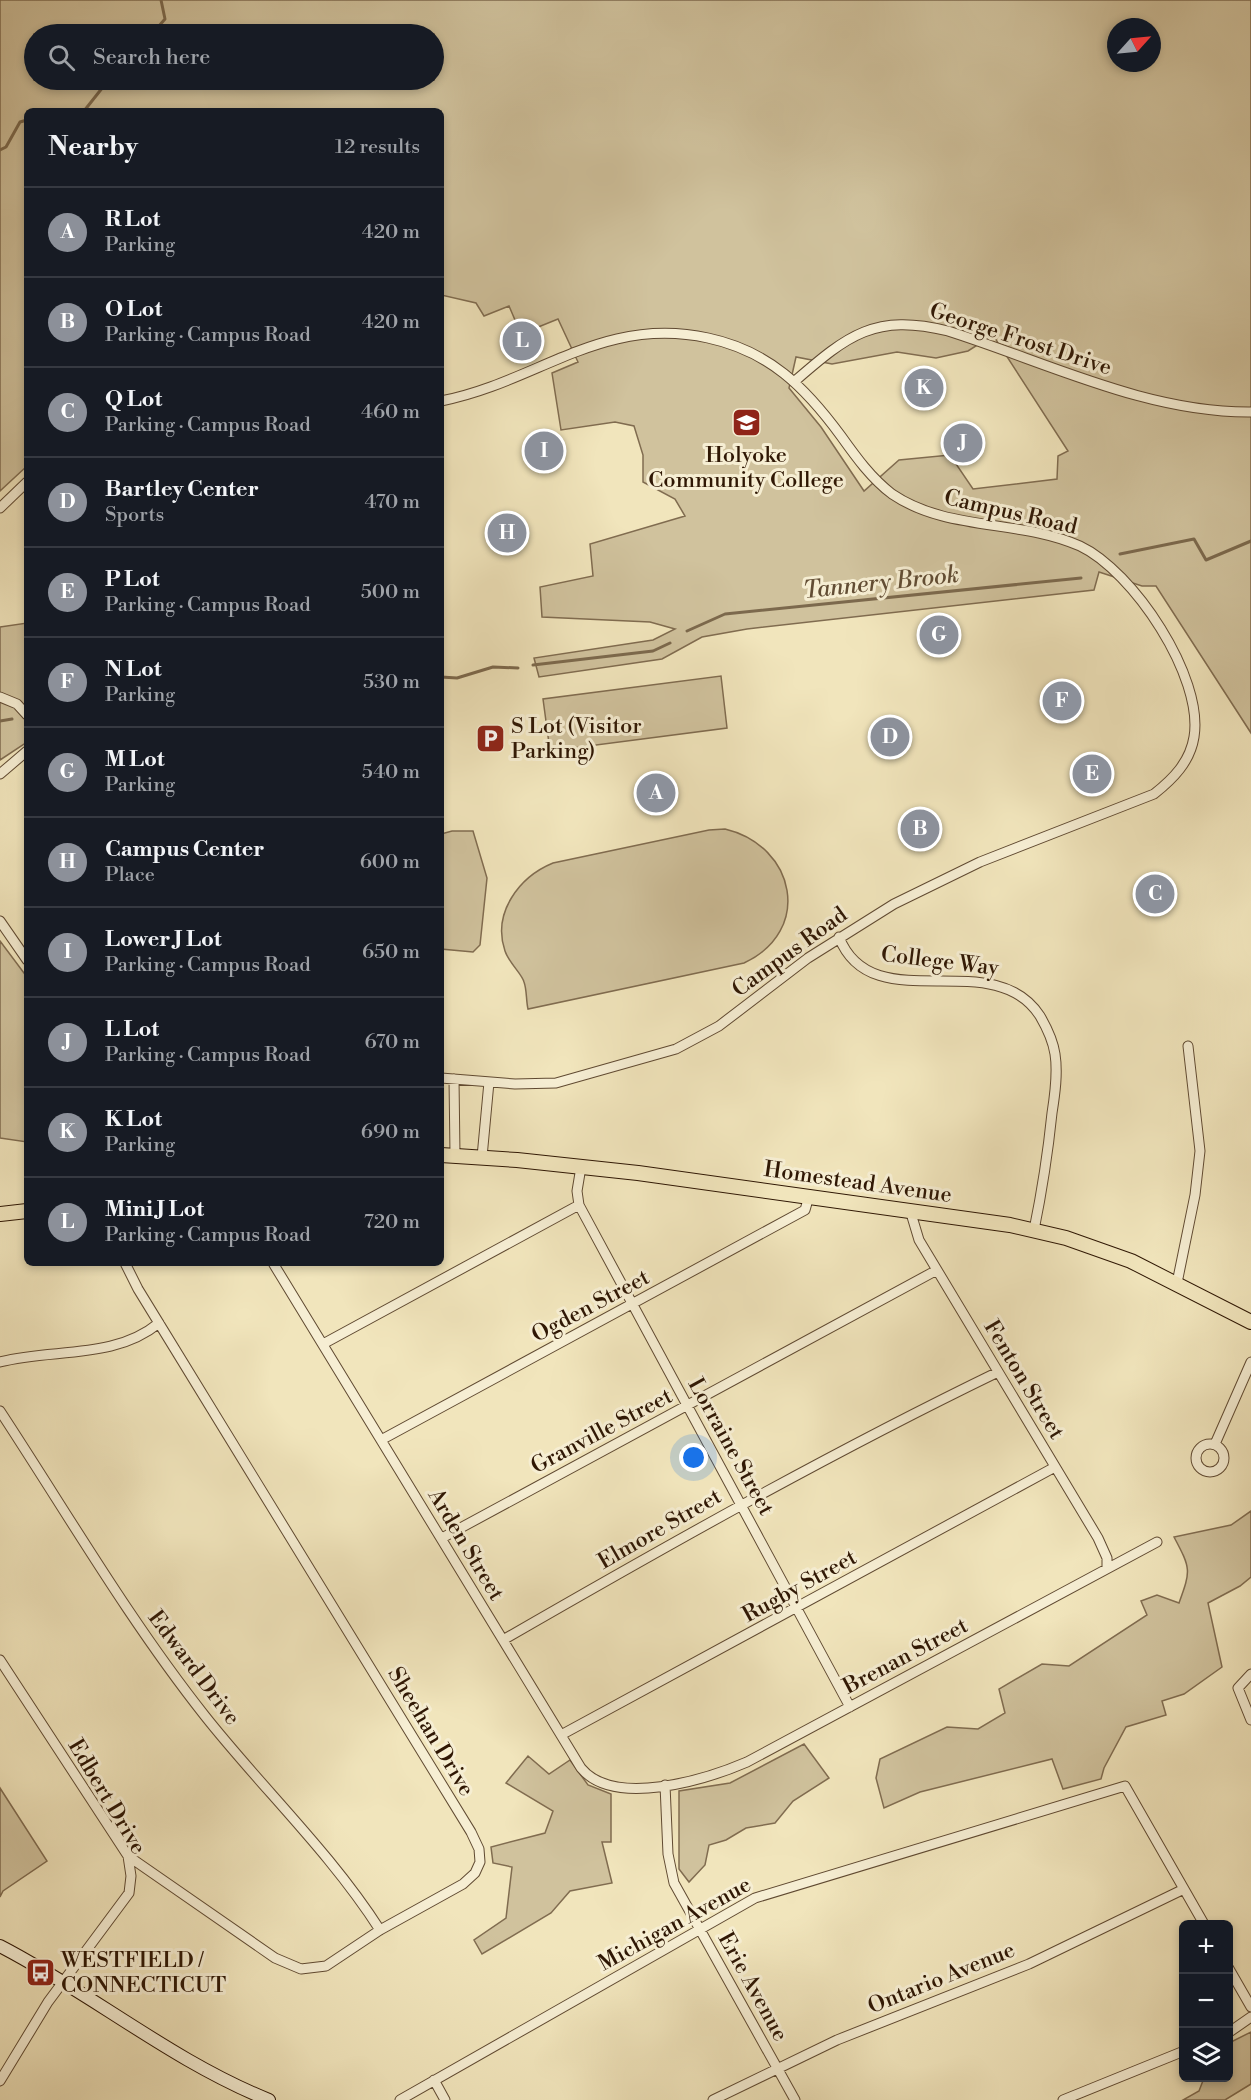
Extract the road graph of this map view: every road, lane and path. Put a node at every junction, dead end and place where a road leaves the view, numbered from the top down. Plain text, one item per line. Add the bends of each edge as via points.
1 (795, 381) junction
2 (444, 399) edge
3 (1251, 412) edge
4 (24, 485) edge
5 (0, 508) edge
6 (0, 697) edge
7 (24, 712) edge
8 (24, 754) edge
9 (0, 774) edge
10 (0, 921) edge
11 (839, 937) junction
12 (24, 956) edge
13 (1188, 1047) dead end
14 (444, 1078) edge
15 (454, 1079) junction
16 (489, 1082) junction
17 (448, 1155) edge
18 (482, 1157) junction
19 (581, 1167) junction
20 (809, 1196) junction
21 (579, 1205) junction
22 (910, 1210) junction
23 (24, 1211) edge
24 (0, 1214) edge
25 (1034, 1230) junction
26 (127, 1266) edge
27 (275, 1266) edge
28 (937, 1270) junction
29 (1177, 1283) junction
30 (632, 1305) junction
31 (1251, 1322) edge
32 (159, 1323) junction
33 (323, 1344) junction
34 (0, 1362) edge
35 (1251, 1362) edge
36 (998, 1372) junction
37 (688, 1406) junction
38 (0, 1411) edge
39 (381, 1440) junction
40 (1215, 1444) dead end
41 (1055, 1467) junction
42 (741, 1504) junction
43 (442, 1538) junction
44 (1157, 1542) dead end
45 (1107, 1567) junction
46 (797, 1607) junction
47 (503, 1640) junction
48 (0, 1660) edge
49 (1251, 1674) edge
50 (850, 1707) junction
51 (1251, 1720) edge
52 (561, 1735) junction
53 (665, 1785) junction
54 (128, 1856) junction
55 (1184, 1889) junction
56 (1202, 1920) edge
57 (380, 1930) junction
58 (700, 1930) junction
59 (0, 1946) edge
60 (1232, 1974) edge
61 (65, 1982) junction
62 (1251, 2007) edge
63 (1251, 2017) edge
64 (1233, 2030) edge
65 (1179, 2053) edge
66 (778, 2069) junction
67 (434, 2080) junction
68 (0, 2082) edge
69 (269, 2100) edge
70 (400, 2100) edge
71 (445, 2100) edge
72 (713, 2100) edge
73 (795, 2100) edge
74 (1063, 2100) edge

1 - 2 street, Campus Road via 733,345 683,334 649,333 601,342 484,390
1 - 3 street, George Frost Drive via 852,336 882,326 912,324 948,331 1162,402
1 - 11 street, Campus Road via 873,477 901,499 939,515 1062,540 1086,549 1105,563 1136,596 1172,651 1188,684 1195,716 1194,738 1187,759 1154,794 952,874
4 - 5 street
6 - 7 street
8 - 9 street
10 - 12 street
11 - 16 street, Campus Road via 729,1019 676,1048 564,1081
11 - 25 street, College Way via 850,959 872,974 1002,986 1024,998 1038,1013 1053,1042 1056,1068 1048,1154
13 - 29 street via 1200,1151
14 - 15 street, Campus Road
15 - 16 street, Campus Road
15 - 17 street
16 - 18 street
17 - 18 main road, Homestead Avenue
18 - 19 main road, Homestead Avenue
19 - 20 main road, Homestead Avenue
19 - 21 street
20 - 22 main road, Homestead Avenue
20 - 30 street, Ogden Street via 805,1210
21 - 30 street, Lorraine Street
21 - 33 street
22 - 25 main road, Homestead Avenue
22 - 28 street, Fenton Street via 919,1240
23 - 24 main road
25 - 29 main road, Homestead Avenue via 1109,1252
26 - 32 street, Sheehan Drive
27 - 33 street, Arden Street
28 - 36 street, Fenton Street
28 - 37 street, Granville Street
29 - 31 main road, Homestead Avenue
30 - 37 street, Lorraine Street
30 - 39 street, Ogden Street
32 - 34 street via 144,1335 86,1352 31,1355
32 - 57 street, Sheehan Drive via 478,1845 480,1862 471,1877
33 - 39 street, Arden Street
35 - 40 street
36 - 41 street, Fenton Street
36 - 42 street, Elmore Street
37 - 42 street, Lorraine Street
37 - 43 street, Granville Street
38 - 57 street, Edward Drive via 164,1663 206,1718 357,1894
39 - 43 street, Arden Street
41 - 45 street, Fenton Street via 1103,1548
41 - 46 street, Rugby Street
42 - 46 street, Lorraine Street
42 - 47 street, Elmore Street
43 - 47 street, Arden Street
44 - 45 street, Brenan Street
45 - 50 street, Brenan Street via 1097,1576
46 - 50 street, Lorraine Street
46 - 52 street, Rugby Street
47 - 52 street, Arden Street
48 - 54 street, Edbert Drive
49 - 51 street via 1238,1687
50 - 53 street, Brenan Street via 728,1770
52 - 53 street, Arden Street via 580,1768 594,1781 621,1788
53 - 58 street, Erie Avenue via 670,1871
54 - 57 street, Sheehan Drive via 275,1958 301,1969 326,1966
54 - 61 street, Edbert Drive via 129,1893
55 - 56 street
55 - 58 street, Michigan Avenue via 1125,1786 755,1898
55 - 66 street, Ontario Avenue via 1029,1964 837,2040
58 - 66 street, Erie Avenue
58 - 67 street, Michigan Avenue
59 - 61 main road
60 - 62 street
61 - 68 street, Edbert Drive via 48,2002
61 - 69 main road via 201,2070
63 - 64 street
65 - 74 street
66 - 72 street, Ontario Avenue
66 - 73 street, Erie Avenue
67 - 70 street, Michigan Avenue
67 - 71 street

